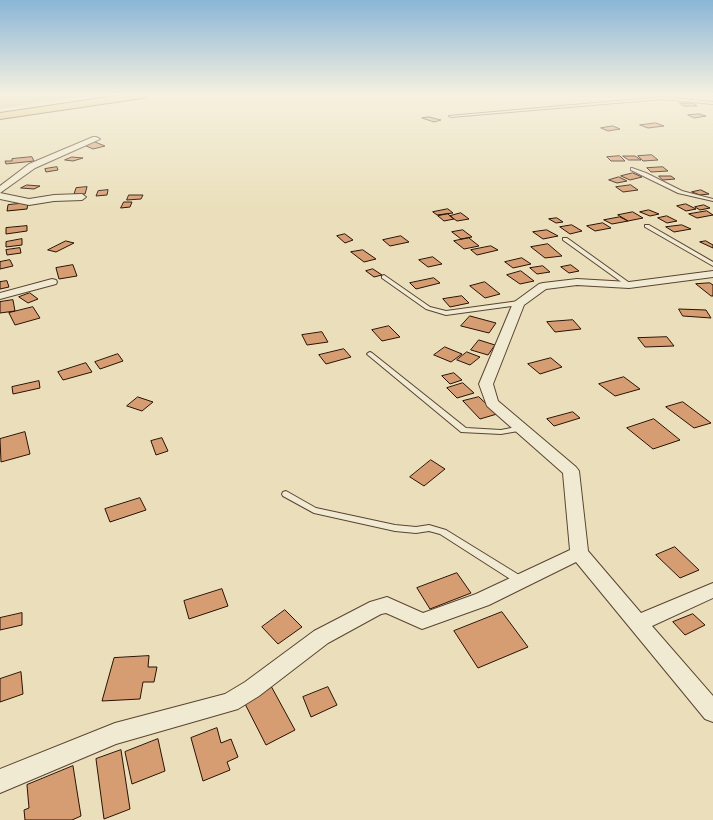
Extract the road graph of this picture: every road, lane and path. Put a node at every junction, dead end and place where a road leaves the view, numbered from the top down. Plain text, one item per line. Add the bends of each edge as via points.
1 (96, 139) dead end
2 (632, 169) dead end
3 (0, 190) edge
4 (0, 196) edge
5 (82, 196) dead end
6 (713, 200) edge
7 (647, 226) dead end
8 (565, 239) dead end
9 (713, 264) edge
10 (713, 274) edge
11 (384, 277) dead end
12 (52, 282) dead end
13 (629, 285) junction
14 (0, 296) edge
15 (519, 303) junction
16 (370, 354) dead end
17 (521, 428) junction
18 (286, 494) dead end
19 (580, 553) junction
20 (522, 581) junction
21 (713, 590) edge
22 (639, 624) junction
23 (713, 712) edge
24 (0, 781) edge

1 - 3 street via 32,166
2 - 6 lane via 652,176 660,183 682,193
4 - 5 street via 29,202
7 - 9 lane
8 - 13 lane
10 - 13 street
11 - 15 lane via 428,308 446,313
12 - 14 street
13 - 15 street via 577,282 543,286
15 - 17 street via 486,384 492,404
16 - 17 lane via 464,430 501,432
17 - 19 street via 571,471
18 - 20 lane via 314,510 395,528 429,528 443,532
19 - 20 street
19 - 22 street
20 - 24 street via 484,600 422,621 387,605 377,607 321,637 252,689 230,702 115,734
21 - 22 street
22 - 23 street

